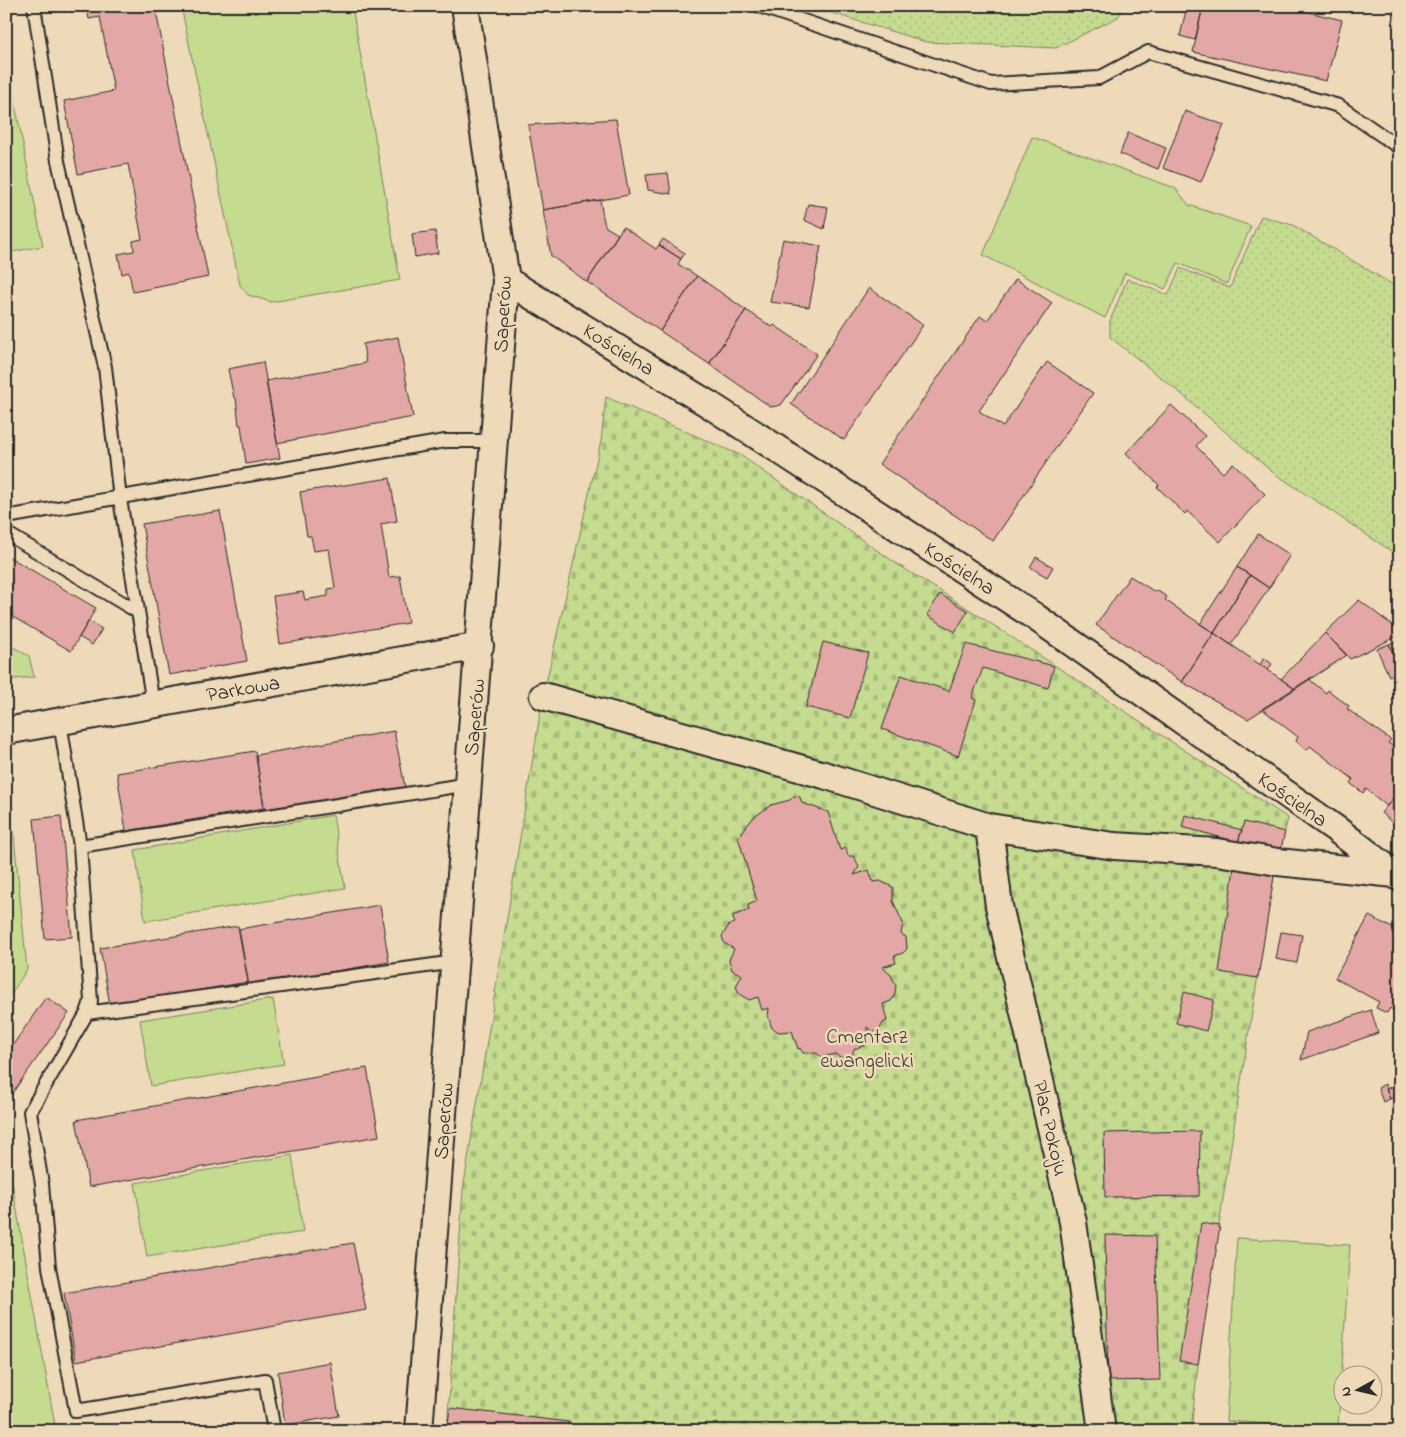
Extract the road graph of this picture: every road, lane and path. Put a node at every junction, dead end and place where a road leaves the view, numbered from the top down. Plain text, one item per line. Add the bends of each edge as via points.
1 (34, 6) edge
2 (465, 6) edge
3 (759, 6) edge
4 (1400, 148) edge
5 (506, 280) junction
6 (495, 441) junction
7 (120, 499) junction
8 (6, 517) edge
9 (6, 533) edge
10 (138, 612) junction
11 (480, 646) junction
12 (543, 696) dead end
13 (153, 704) junction
14 (60, 722) junction
15 (6, 731) edge
16 (469, 784) junction
17 (989, 827) junction
18 (80, 846) junction
19 (1397, 876) edge
20 (455, 962) junction
21 (87, 1014) junction
22 (274, 1431) edge
23 (419, 1431) edge
24 (1102, 1431) edge

1 - 7 lane via 58,161 105,367
2 - 5 street, Saperów
3 - 4 lane via 992,84 1099,78 1148,52 1339,106
5 - 6 street, Saperów
5 - 19 street, Kościelna via 710,406 1034,616 1336,829
6 - 7 lane via 445,440
6 - 11 street, Saperów
7 - 8 lane
7 - 10 lane
9 - 10 lane
10 - 13 lane
11 - 13 street, Parkowa
11 - 16 street, Saperów
12 - 17 street via 824,775
13 - 14 street, Parkowa
14 - 15 street, Parkowa
14 - 18 lane
16 - 18 lane
16 - 20 street, Saperów
17 - 19 street via 1114,846 1216,852
17 - 24 street, Plac Pokoju via 999,906 1073,1222
18 - 21 lane via 91,1001
20 - 21 lane
20 - 23 street, Saperów
21 - 22 lane via 30,1112 42,1184 49,1267 76,1410 265,1380

